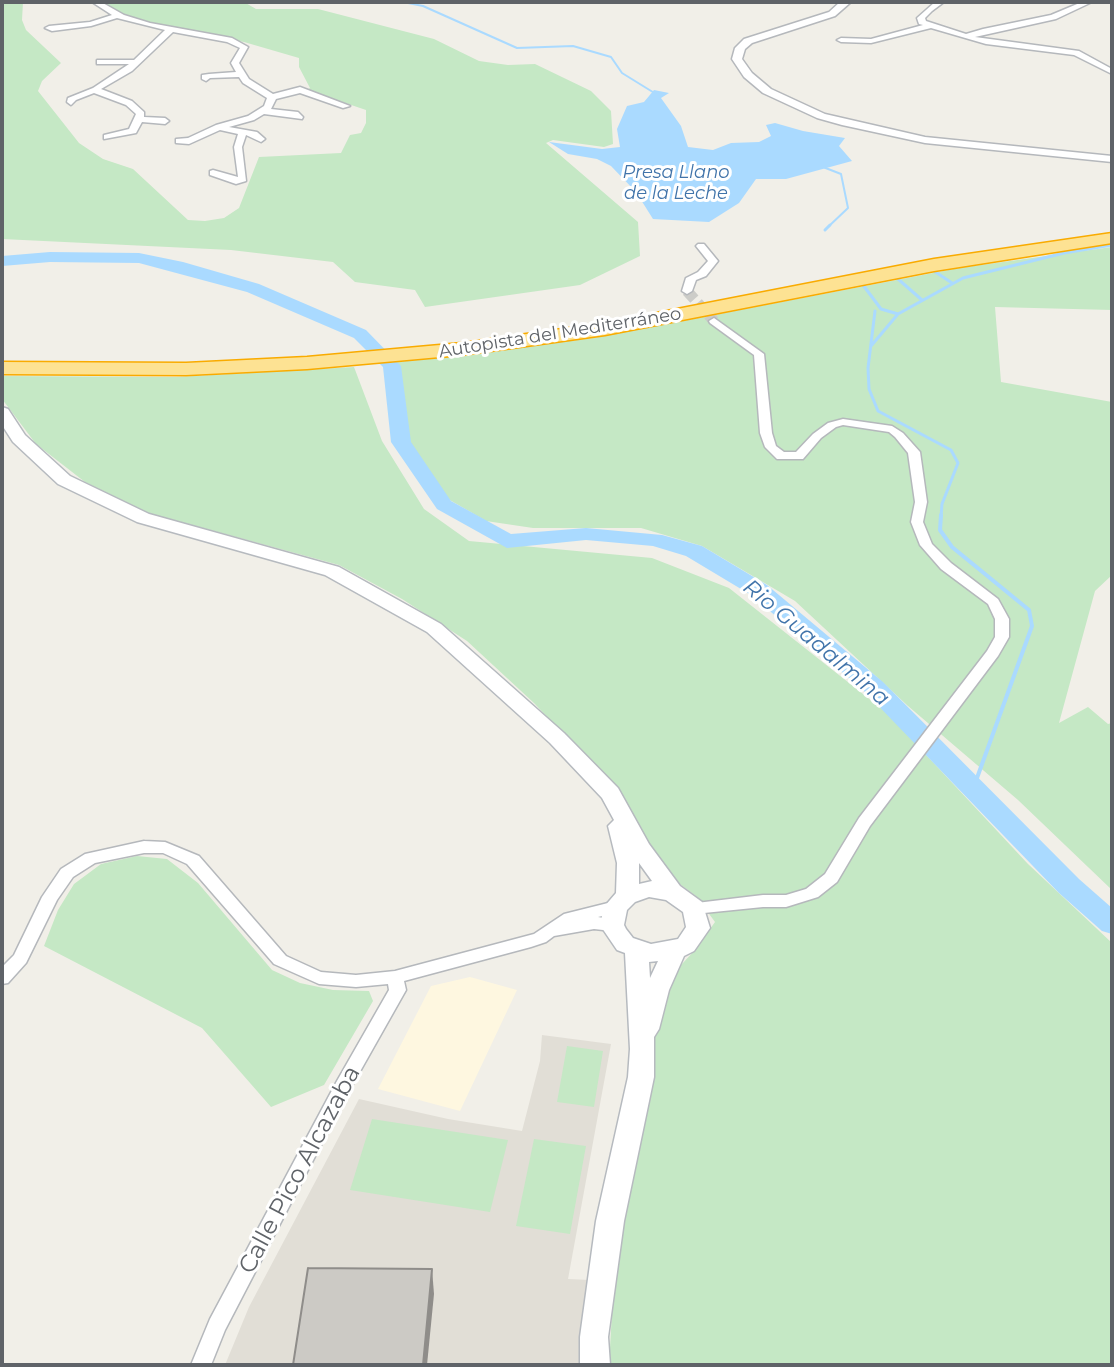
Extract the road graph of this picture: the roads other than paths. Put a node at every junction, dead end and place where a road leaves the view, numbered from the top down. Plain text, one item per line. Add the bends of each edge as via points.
1 (96, 2) edge
2 (846, 2) edge
3 (940, 2) edge
4 (1088, 2) edge
5 (118, 15) junction
6 (930, 26) junction
7 (52, 29) dead end
8 (170, 30) junction
9 (210, 37) junction
10 (966, 37) junction
11 (841, 40) dead end
12 (141, 43) dead end
13 (151, 45) junction
14 (197, 45) dead end
15 (237, 54) junction
16 (106, 61) dead end
17 (134, 62) junction
18 (250, 66) dead end
19 (1112, 72) edge
20 (241, 74) junction
21 (211, 76) dead end
22 (85, 90) dead end
23 (101, 90) junction
24 (272, 97) junction
25 (71, 102) dead end
26 (346, 106) dead end
27 (264, 111) junction
28 (299, 117) dead end
29 (140, 119) junction
30 (165, 121) dead end
31 (219, 127) junction
32 (243, 132) junction
33 (107, 137) dead end
34 (261, 139) dead end
35 (179, 141) dead end
36 (1112, 159) edge
37 (213, 173) dead end
38 (1112, 225) edge
39 (1112, 239) edge
40 (701, 246) dead end
41 (687, 291) dead end
42 (714, 321) tunnel mouth
43 (491, 339) junction
44 (2, 353) edge
45 (187, 362) junction
46 (2, 368) edge
47 (2, 412) edge
48 (588, 770) junction
49 (672, 892) junction
50 (694, 908) junction
51 (618, 909) junction
52 (637, 950) junction
53 (675, 950) junction
54 (395, 977) junction
55 (2, 978) edge
56 (642, 1049) junction
57 (201, 1365) edge
58 (595, 1365) edge

1 - 5 street
2 - 36 street via 832,14 758,35 740,48 737,59 767,91 846,123 994,149
3 - 6 street via 921,18
4 - 10 street via 1053,17
5 - 7 street via 95,24
5 - 8 street
6 - 10 street
6 - 11 street via 871,41
8 - 9 street
8 - 13 street
9 - 14 street
9 - 15 street via 239,43 244,47
10 - 19 street via 1068,51
12 - 13 street
13 - 17 street
15 - 18 street
15 - 20 street
16 - 17 street
17 - 23 street via 100,83
20 - 21 street
20 - 24 street
22 - 23 street
23 - 25 street
23 - 29 street via 138,108
24 - 26 street via 300,90
24 - 27 street
27 - 28 street
27 - 31 street
29 - 30 street
29 - 33 street via 129,133
31 - 32 street
31 - 35 street
32 - 34 street
32 - 37 street via 238,147 243,180
38 - 43 highway, Autopista del Mediterráneo via 992,241
39 - 43 highway, Autopista del Mediterráneo via 934,265 617,327
40 - 41 street via 713,261 691,278
42 - 50 street via 759,354 766,433 781,456 799,456 817,436 843,422 892,429 914,452 921,502 917,522 926,545 993,602 1002,619 1002,637 864,822 831,878 812,893 786,901
43 - 45 highway, Autopista del Mediterráneo via 366,359
44 - 45 highway, Autopista del Mediterráneo
45 - 46 highway, Autopista del Mediterráneo
47 - 48 main road via 19,438 64,480 143,518 332,571 434,628
48 - 49 main road via 610,793
48 - 51 main road via 622,831 628,863
49 - 50 main road
49 - 51 main road via 648,889
50 - 53 main road via 698,928
51 - 52 main road via 617,935
51 - 54 street via 594,923
52 - 53 main road
52 - 56 main road
53 - 56 main road via 657,990
54 - 55 street via 356,981 319,978 296,969 254,933 193,860 165,848 144,847 91,858 67,873 20,959
54 - 57 street, Calle Pico Alcazaba via 398,990 222,1315
56 - 58 main road via 637,1104 610,1221

